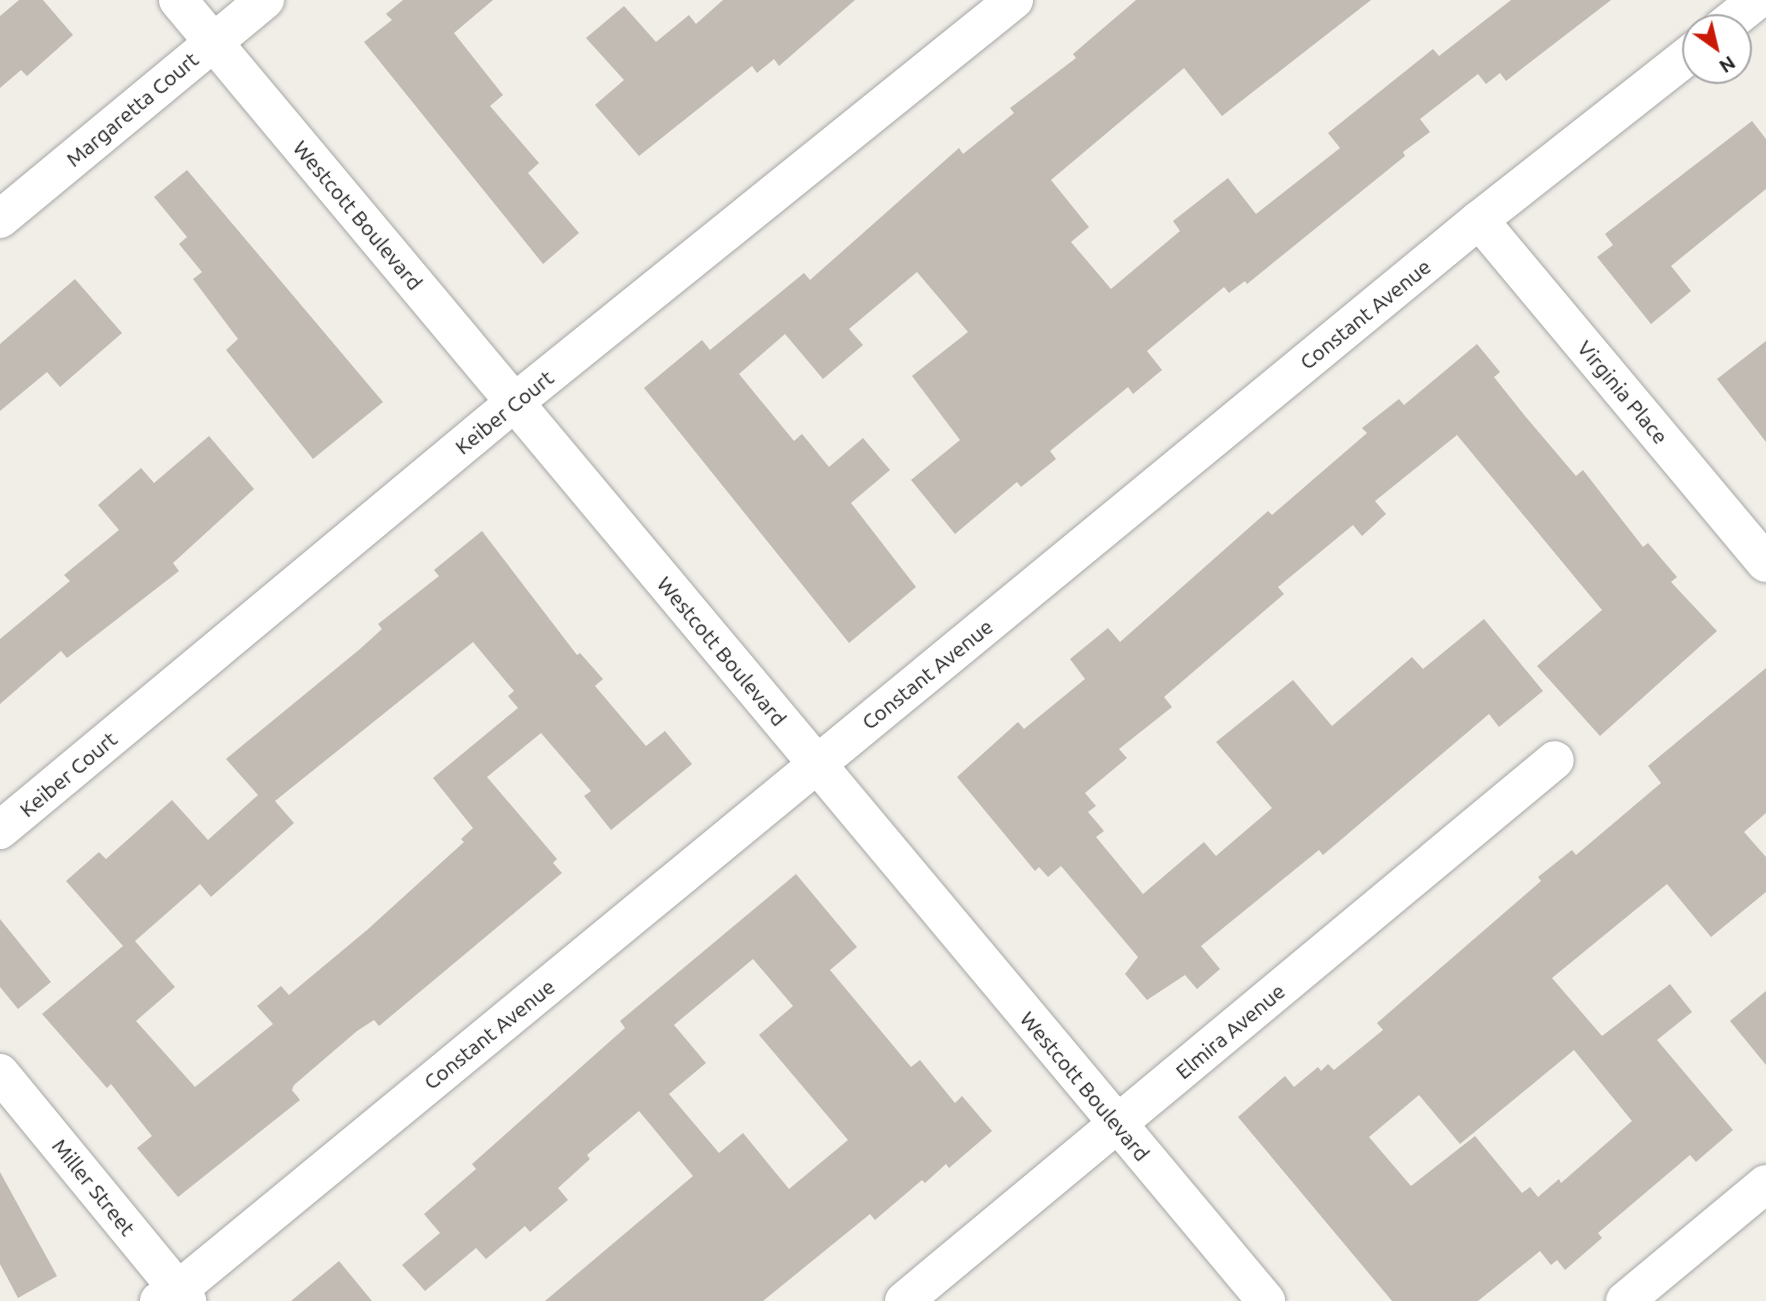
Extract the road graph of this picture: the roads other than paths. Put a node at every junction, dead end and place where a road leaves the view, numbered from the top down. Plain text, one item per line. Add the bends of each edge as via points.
1 (178, 0) edge
2 (265, 0) edge
3 (1014, 0) edge
4 (1758, 0) edge
5 (1740, 14) edge
6 (213, 42) junction
7 (1682, 60) edge
8 (0, 219) edge
9 (1479, 220) junction
10 (514, 402) junction
11 (1766, 563) edge
12 (1555, 760) dead end
13 (817, 765) junction
14 (0, 830) edge
15 (0, 1073) edge
16 (1117, 1126) junction
17 (1763, 1193) edge
18 (175, 1297) edge
19 (904, 1301) edge
20 (1266, 1301) edge
21 (1625, 1301) edge

1 - 6 street, Westcott Boulevard
2 - 6 street, Margaretta Court
3 - 10 street, Keiber Court
4 - 5 street
6 - 8 street, Margaretta Court
6 - 10 street, Westcott Boulevard
7 - 9 street, Constant Avenue
9 - 11 street, Virginia Place
9 - 13 street, Constant Avenue
10 - 13 street, Westcott Boulevard
10 - 14 street, Keiber Court
12 - 16 street, Elmira Avenue
13 - 16 street, Westcott Boulevard
13 - 18 street, Constant Avenue
15 - 18 street, Miller Street
16 - 19 street, Elmira Avenue
16 - 20 street, Westcott Boulevard
17 - 21 street

